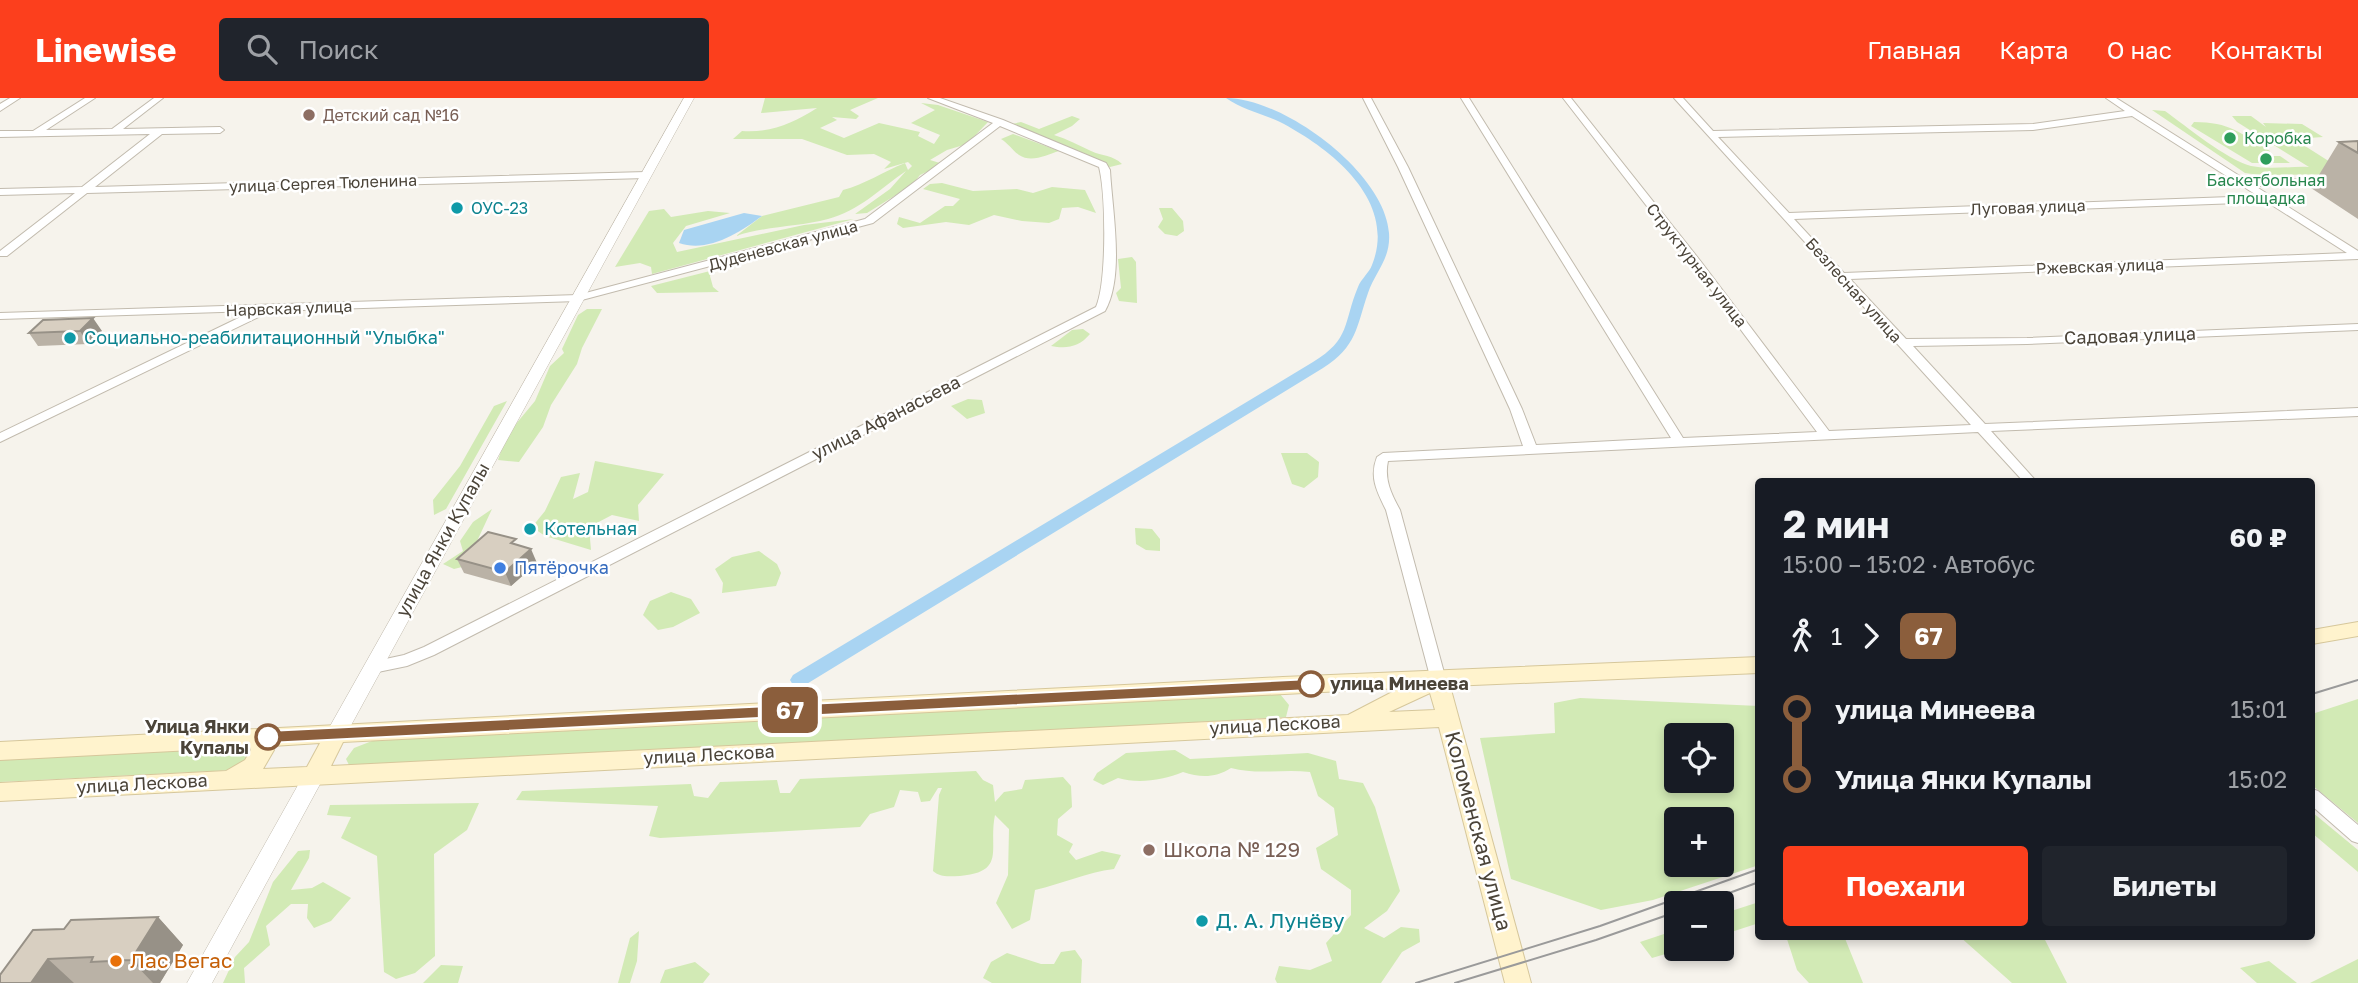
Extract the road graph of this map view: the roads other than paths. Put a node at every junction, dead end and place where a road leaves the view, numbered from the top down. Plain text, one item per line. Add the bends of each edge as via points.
1 (16, 98) edge
2 (91, 98) edge
3 (159, 98) edge
4 (689, 98) edge
5 (932, 98) edge
6 (1367, 98) edge
7 (1465, 98) edge
8 (1567, 98) edge
9 (1678, 98) edge
10 (2110, 98) edge
11 (0, 108) edge
12 (2133, 113) junction
13 (1000, 122) junction
14 (161, 130) junction
15 (220, 130) dead end
16 (115, 131) junction
17 (36, 133) junction
18 (0, 134) edge
19 (1711, 134) junction
20 (646, 174) junction
21 (2358, 181) edge
22 (2244, 183) junction
23 (83, 191) junction
24 (0, 192) edge
25 (2269, 199) junction
26 (1787, 216) junction
27 (2, 254) dead end
28 (2358, 256) edge
29 (1841, 276) junction
30 (578, 298) junction
31 (268, 309) junction
32 (0, 316) edge
33 (2358, 327) edge
34 (1902, 343) junction
35 (2358, 412) edge
36 (1983, 430) junction
37 (1825, 434) junction
38 (0, 438) edge
39 (1679, 441) junction
40 (1531, 449) junction
41 (2027, 478) edge
42 (2358, 629) edge
43 (2315, 636) edge
44 (1755, 665) edge
45 (373, 667) junction
46 (1438, 680) junction
47 (1342, 684) junction
48 (1360, 717) junction
49 (1448, 718) junction
50 (336, 734) junction
51 (256, 738) junction
52 (0, 751) edge
53 (314, 775) junction
54 (231, 779) junction
55 (0, 792) edge
56 (2315, 799) edge
57 (2358, 836) edge
58 (200, 983) edge
59 (1518, 983) edge

1 - 11 street
2 - 17 street
3 - 16 street
4 - 20 street, улица Янки Купалы
5 - 13 street, улица Афанасьева
6 - 40 street
7 - 39 street
8 - 37 street, Структурная улица
9 - 19 street, Безлесная улица
10 - 12 street
12 - 19 street via 2033,127
12 - 22 street
13 - 30 street, Дуденевская улица via 869,221
13 - 45 street, улица Афанасьева via 1105,170 1109,256 1106,302 1101,309 429,651
14 - 15 street
14 - 16 street
14 - 23 street
16 - 17 street
17 - 18 street
19 - 26 street, Безлесная улица
20 - 23 street, улица Сергея Тюленина
20 - 30 street, улица Янки Купалы
21 - 22 street
22 - 25 street
23 - 24 street, улица Сергея Тюленина
23 - 27 street
25 - 26 street, Луговая улица
25 - 28 street
26 - 29 street, Безлесная улица
28 - 29 street, Ржевская улица
29 - 34 street, Безлесная улица
30 - 31 street, Нарвская улица
30 - 45 street, улица Янки Купалы
31 - 32 street, Нарвская улица
31 - 38 street
33 - 34 street, Садовая улица
34 - 36 street, Безлесная улица
35 - 36 street
36 - 37 street
36 - 41 street, Безлесная улица
37 - 39 street
39 - 40 street
40 - 46 street via 1383,457 1378,469
42 - 43 main road
44 - 46 main road
45 - 50 street, улица Янки Купалы
46 - 47 main road
46 - 48 main road, улица Лескова
46 - 49 main road, Коломенская улица
47 - 48 main road via 1365,688 1374,695 1375,704
47 - 50 main road
48 - 49 main road
48 - 53 main road, улица Лескова
49 - 59 main road, Коломенская улица
50 - 51 main road
50 - 53 main road, улица Янки Купалы
51 - 52 main road
51 - 54 main road via 263,750 260,758
53 - 54 main road, улица Лескова
53 - 58 street, улица Янки Купалы
54 - 55 main road, улица Лескова
56 - 57 street

